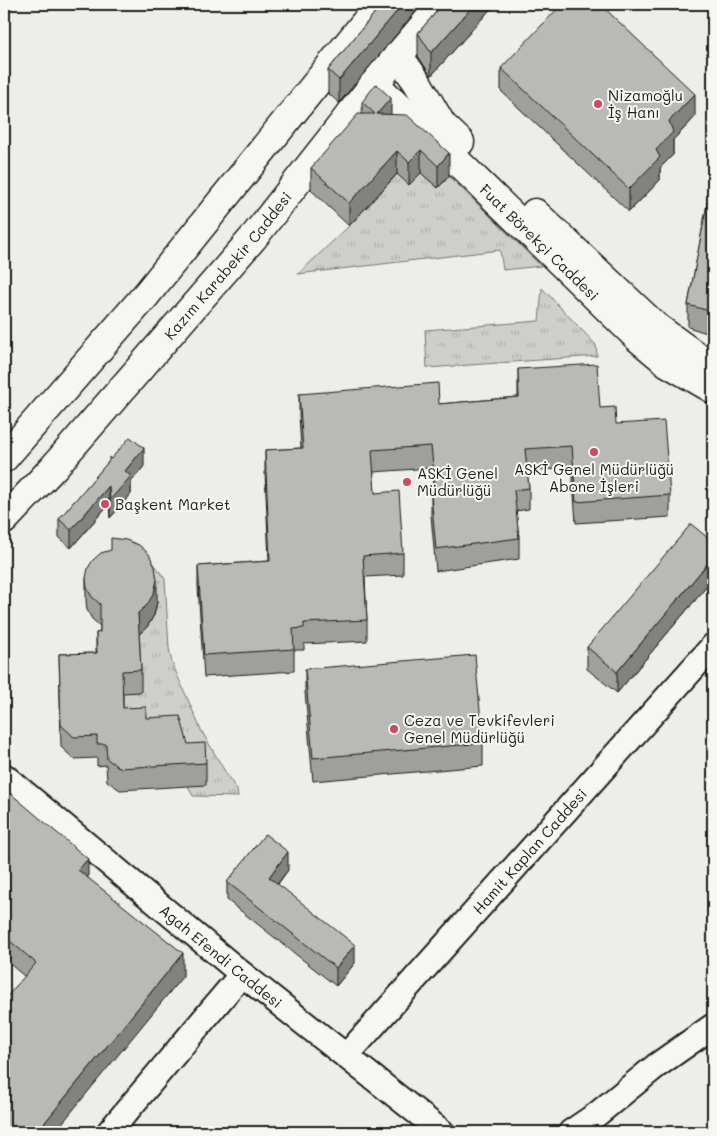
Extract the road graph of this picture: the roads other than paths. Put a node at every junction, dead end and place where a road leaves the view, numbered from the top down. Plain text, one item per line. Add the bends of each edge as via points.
1 (380, 4) edge
2 (442, 4) edge
3 (398, 55) junction
4 (374, 84) junction
5 (713, 366) edge
6 (713, 389) edge
7 (8, 451) edge
8 (54, 467) junction
9 (4, 520) edge
10 (4, 539) edge
11 (713, 646) edge
12 (4, 776) edge
13 (242, 974) junction
14 (713, 1026) edge
15 (346, 1056) junction
16 (109, 1132) edge
17 (442, 1132) edge
18 (571, 1132) edge

1 - 7 main road via 146,296
2 - 3 main road, Kazım Karabekir Caddesi
3 - 4 main road, Kazım Karabekir Caddesi
3 - 5 main road, Fuat Börekçi Caddesi via 442,125 655,326
4 - 6 main road, Fuat Börekçi Caddesi via 637,337 668,363
4 - 8 main road, Kazım Karabekir Caddesi via 253,238
8 - 9 main road, Kazım Karabekir Caddesi
8 - 10 main road
11 - 15 street, Hamit Kaplan Caddesi
12 - 13 street, Agah Efendi Caddesi
13 - 15 street, Agah Efendi Caddesi
13 - 16 street
14 - 18 street
15 - 17 street, Agah Efendi Caddesi

